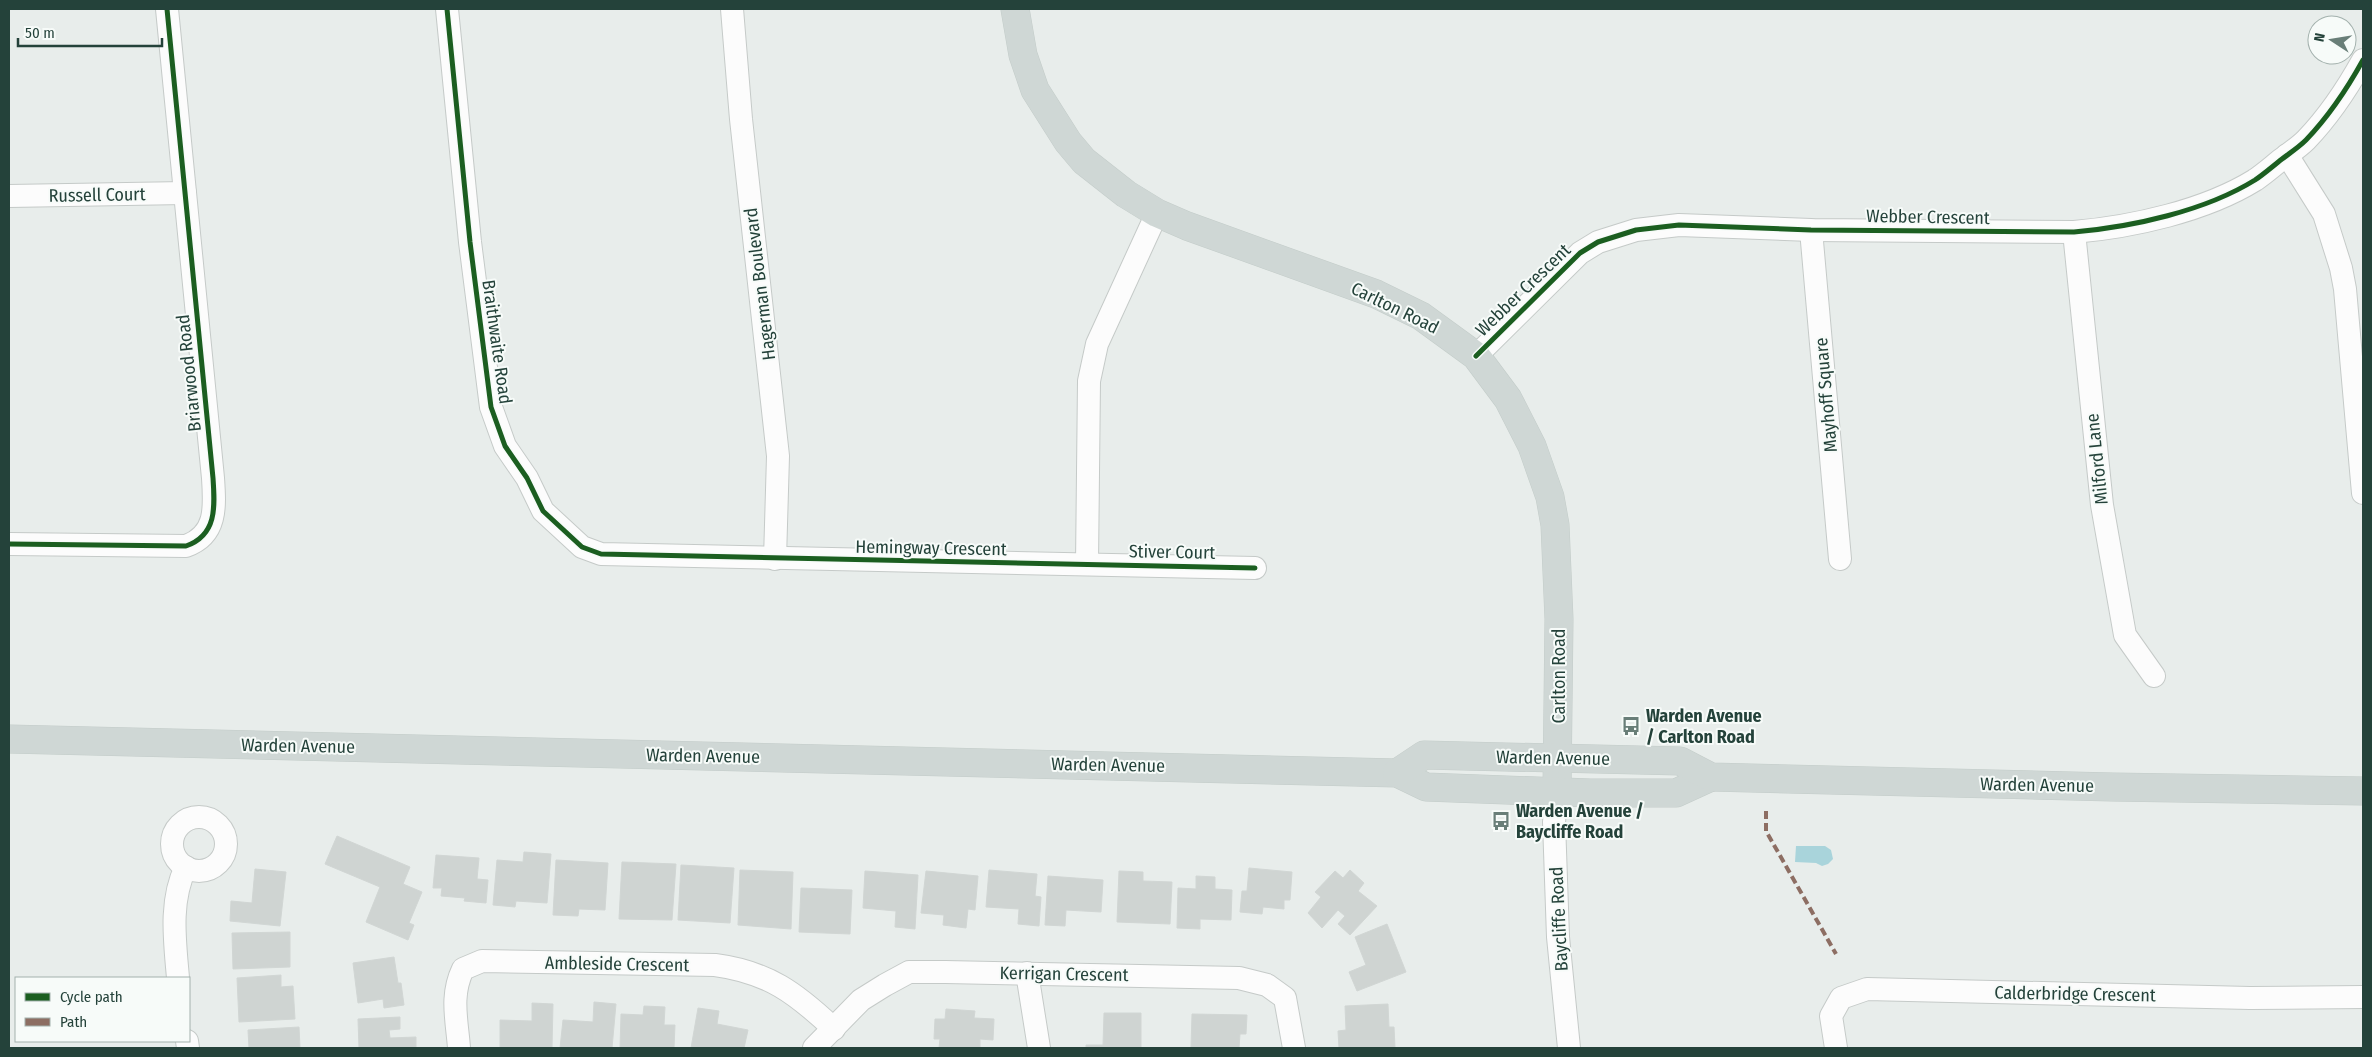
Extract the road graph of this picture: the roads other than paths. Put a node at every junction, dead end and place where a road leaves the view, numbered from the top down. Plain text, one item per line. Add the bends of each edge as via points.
1 (167, 9) edge
2 (447, 9) edge
3 (732, 9) edge
4 (1015, 9) edge
5 (2363, 60) edge
6 (2287, 155) junction
7 (185, 193) junction
8 (9, 196) edge
9 (1157, 213) junction
10 (1811, 230) junction
11 (2074, 232) junction
12 (2356, 325) edge
13 (1476, 356) junction
14 (2363, 493) edge
15 (9, 544) edge
16 (775, 559) junction
17 (1840, 559) dead end
18 (1087, 564) junction
19 (1255, 568) dead end
20 (2154, 676) dead end
21 (9, 739) edge
22 (1558, 758) junction
23 (1398, 773) junction
24 (1710, 777) junction
25 (1556, 790) junction
26 (2363, 790) edge
27 (186, 867) dead end
28 (1027, 973) junction
29 (178, 977) edge
30 (2363, 997) edge
31 (834, 1029) junction
32 (459, 1048) edge
33 (814, 1048) edge
34 (1039, 1048) edge
35 (1294, 1048) edge
36 (1569, 1048) edge
37 (1836, 1048) edge

1 - 7 street, Briarwood Road
2 - 16 street, Braithwaite Road via 490,407 505,446 527,478 543,511 582,547 601,554
3 - 16 street, Hagerman Boulevard via 778,456
4 - 9 main road, Carlton Road via 1023,54 1035,90 1068,142 1084,161 1126,194
5 - 6 street, Webber Crescent via 2338,104 2305,141
6 - 11 street, Webber Crescent via 2255,180 2218,198 2144,222
6 - 12 street via 2324,214
7 - 8 street, Russell Court
7 - 15 street, Briarwood Road via 213,478 214,514 206,533 186,546
9 - 13 main road, Carlton Road via 1376,294 1421,316
9 - 18 street via 1097,344 1089,381
10 - 11 street, Webber Crescent
10 - 13 street, Webber Crescent via 1678,225 1636,230 1598,242 1580,253
10 - 17 street, Mayhoff Square
11 - 20 street, Milford Lane via 2102,505 2124,635
12 - 14 street
13 - 22 main road, Carlton Road via 1518,416 1550,498 1555,525 1559,620
16 - 18 street, Hemingway Crescent
18 - 19 street, Stiver Court
21 - 23 main road, Warden Avenue
22 - 23 main road, Warden Avenue via 1424,754
22 - 24 main road, Warden Avenue via 1680,761
22 - 25 main road, Carlton Road
23 - 25 main road, Warden Avenue via 1426,787
24 - 25 main road, Warden Avenue via 1676,793
24 - 26 main road, Warden Avenue
25 - 36 street, Baycliffe Road via 1558,936
27 - 29 street via 178,882 175,910
28 - 31 street, Kerrigan Crescent via 909,972 861,1000
28 - 34 street
28 - 35 street, Kerrigan Crescent via 1239,978 1267,985 1285,998
30 - 37 street, Calderbridge Crescent via 2250,998 1867,989 1841,998 1831,1016
31 - 32 street, Ambleside Crescent via 787,988 741,969 482,961 463,969 454,993
31 - 33 street, Kerrigan Crescent

